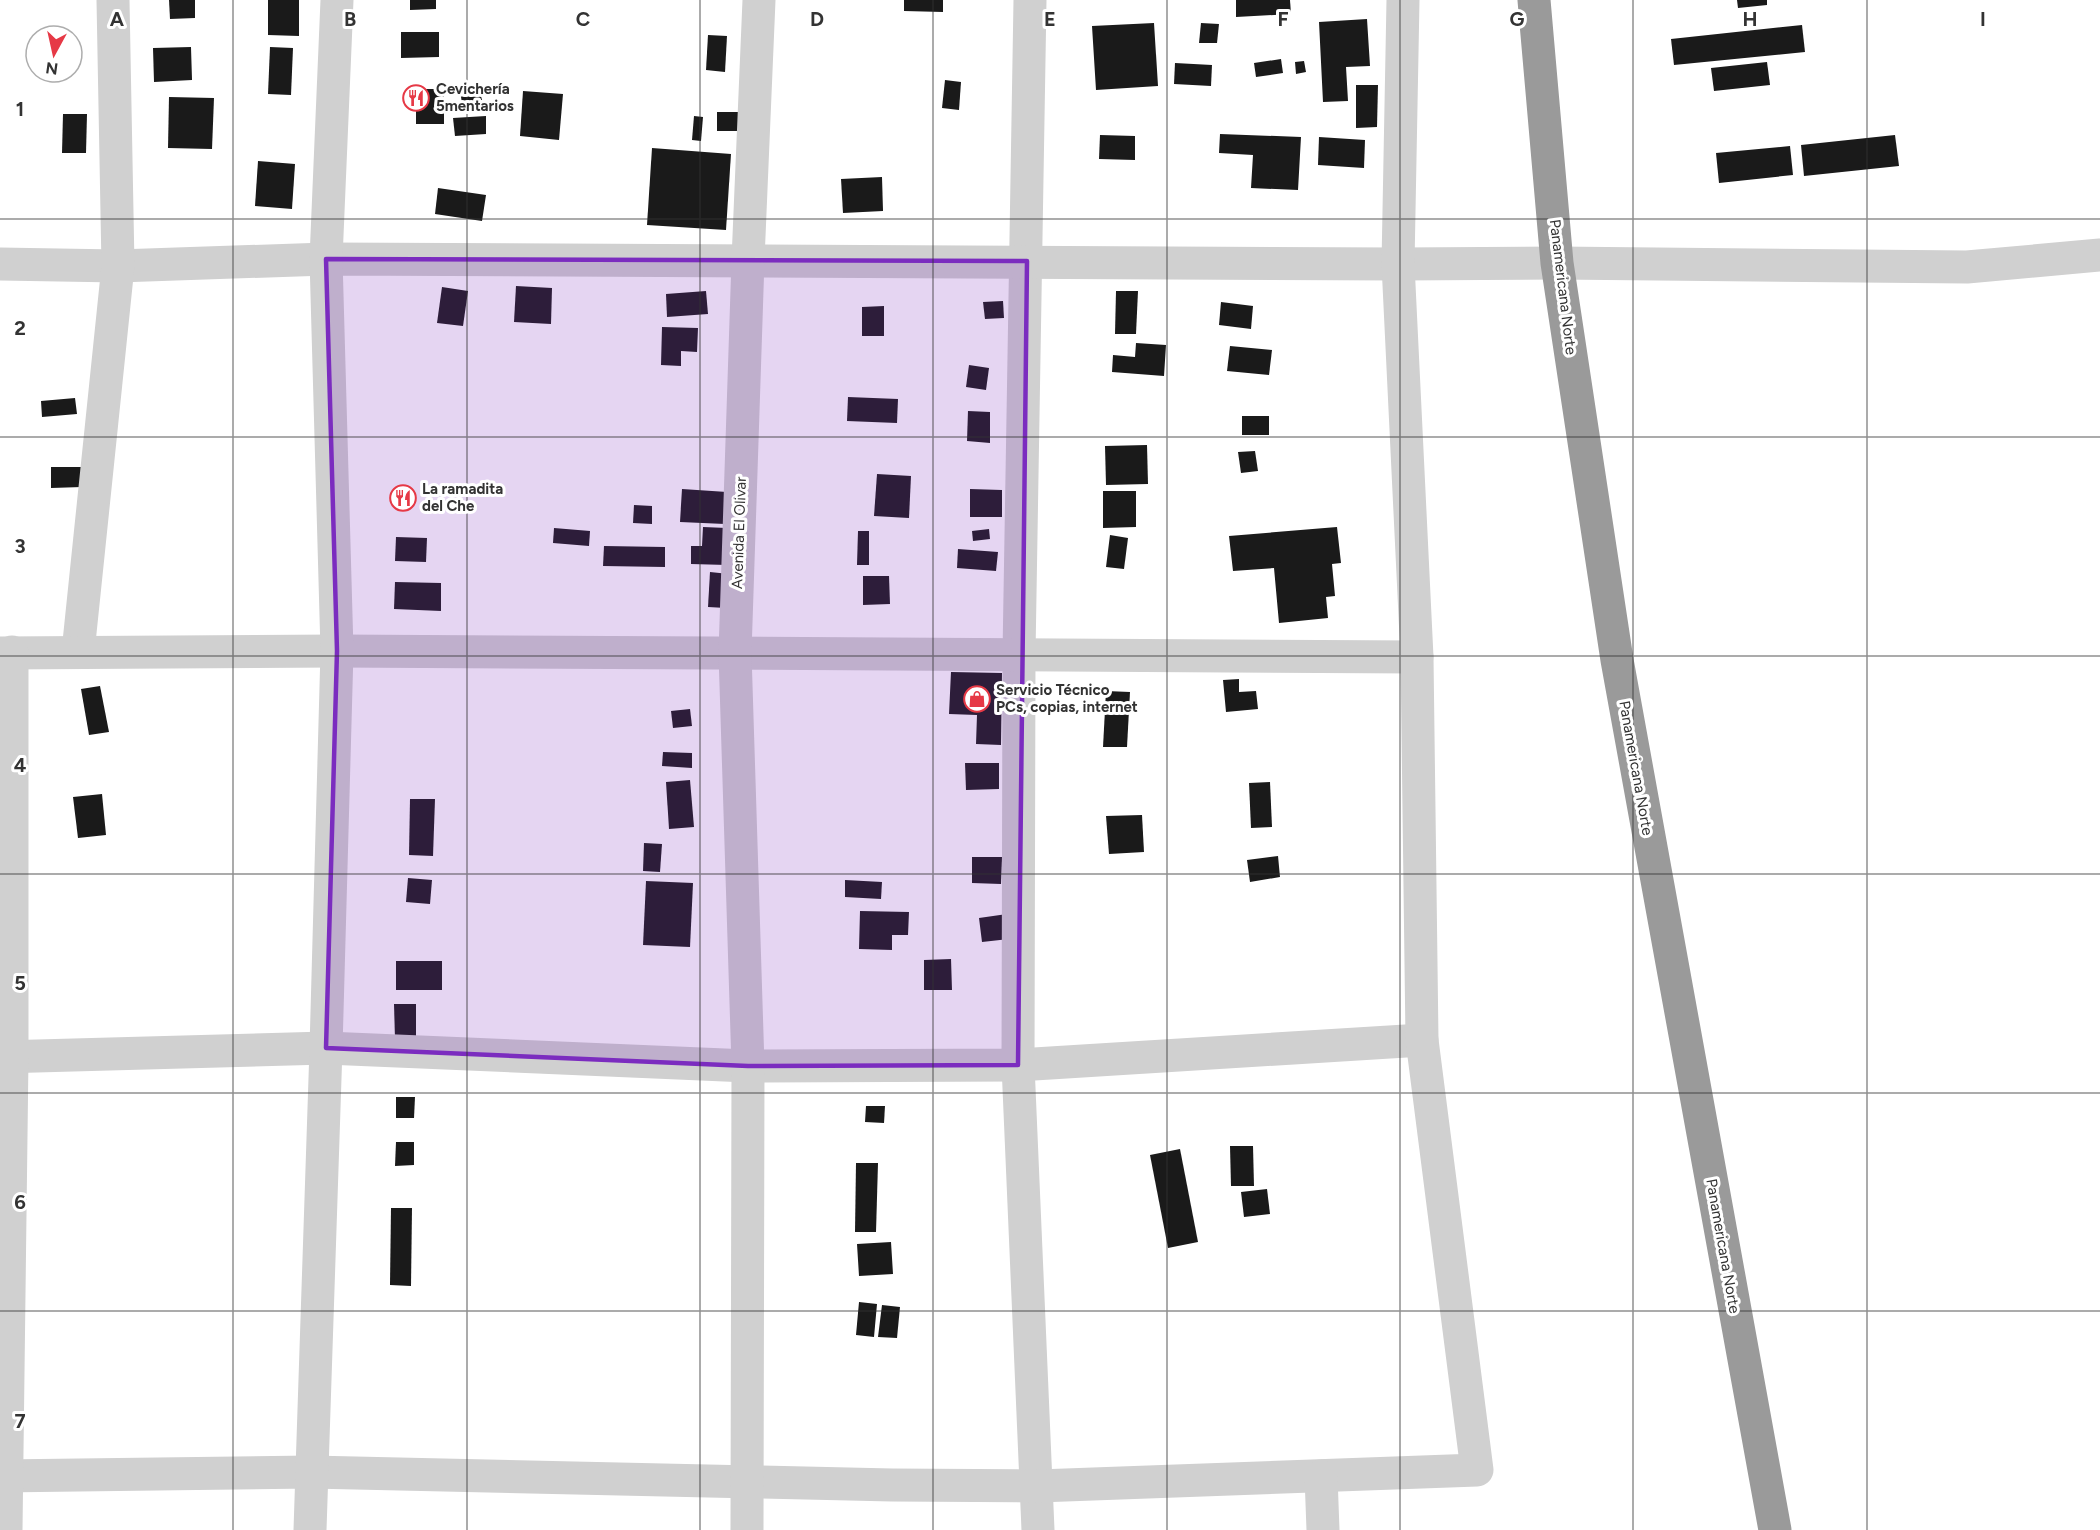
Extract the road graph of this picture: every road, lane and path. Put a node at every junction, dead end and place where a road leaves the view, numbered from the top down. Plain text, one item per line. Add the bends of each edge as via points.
1 (113, 0) edge
2 (337, 0) edge
3 (759, 0) edge
4 (1030, 0) edge
5 (1403, 0) edge
6 (1534, 0) edge
7 (2100, 255) edge
8 (326, 259) junction
9 (748, 260) junction
10 (1027, 261) junction
11 (1557, 262) junction
12 (0, 264) edge
13 (1398, 264) junction
14 (118, 266) junction
15 (337, 651) junction
16 (6, 652) edge
17 (78, 652) junction
18 (735, 653) junction
19 (1019, 654) junction
20 (1417, 657) junction
21 (1422, 1040) junction
22 (326, 1048) junction
23 (6, 1057) edge
24 (1018, 1065) junction
25 (748, 1066) junction
26 (310, 1472) junction
27 (3, 1476) edge
28 (1321, 1476) junction
29 (747, 1482) junction
30 (1038, 1486) junction
31 (6, 1530) edge
32 (310, 1530) edge
33 (747, 1530) edge
34 (1038, 1530) edge
35 (1323, 1530) edge
36 (1775, 1530) edge

1 - 14 street
2 - 8 street
3 - 9 street, Avenida El Olivar
4 - 10 street
5 - 13 street
6 - 11 highway, Panamericana Norte
7 - 11 street via 1966,267
8 - 9 street
8 - 14 street
8 - 15 street
9 - 10 street
9 - 18 street, Avenida El Olivar
10 - 13 street
10 - 19 street
11 - 13 street
11 - 36 highway, Panamericana Norte via 1617,660
12 - 14 street
13 - 20 street
14 - 17 street
15 - 17 street
15 - 18 street
15 - 22 street
16 - 17 street
16 - 23 street
18 - 19 street
18 - 25 street, Avenida El Olivar
19 - 20 street
19 - 24 street
20 - 21 street
21 - 24 street
21 - 28 street via 1477,1470
22 - 23 street
22 - 25 street
22 - 26 street
23 - 27 street
24 - 25 street
24 - 30 street
25 - 29 street, Avenida El Olivar
26 - 27 street
26 - 29 street
26 - 32 street
27 - 31 street
28 - 30 street
28 - 35 street
29 - 30 street
29 - 33 street, Avenida El Olivar
30 - 34 street

